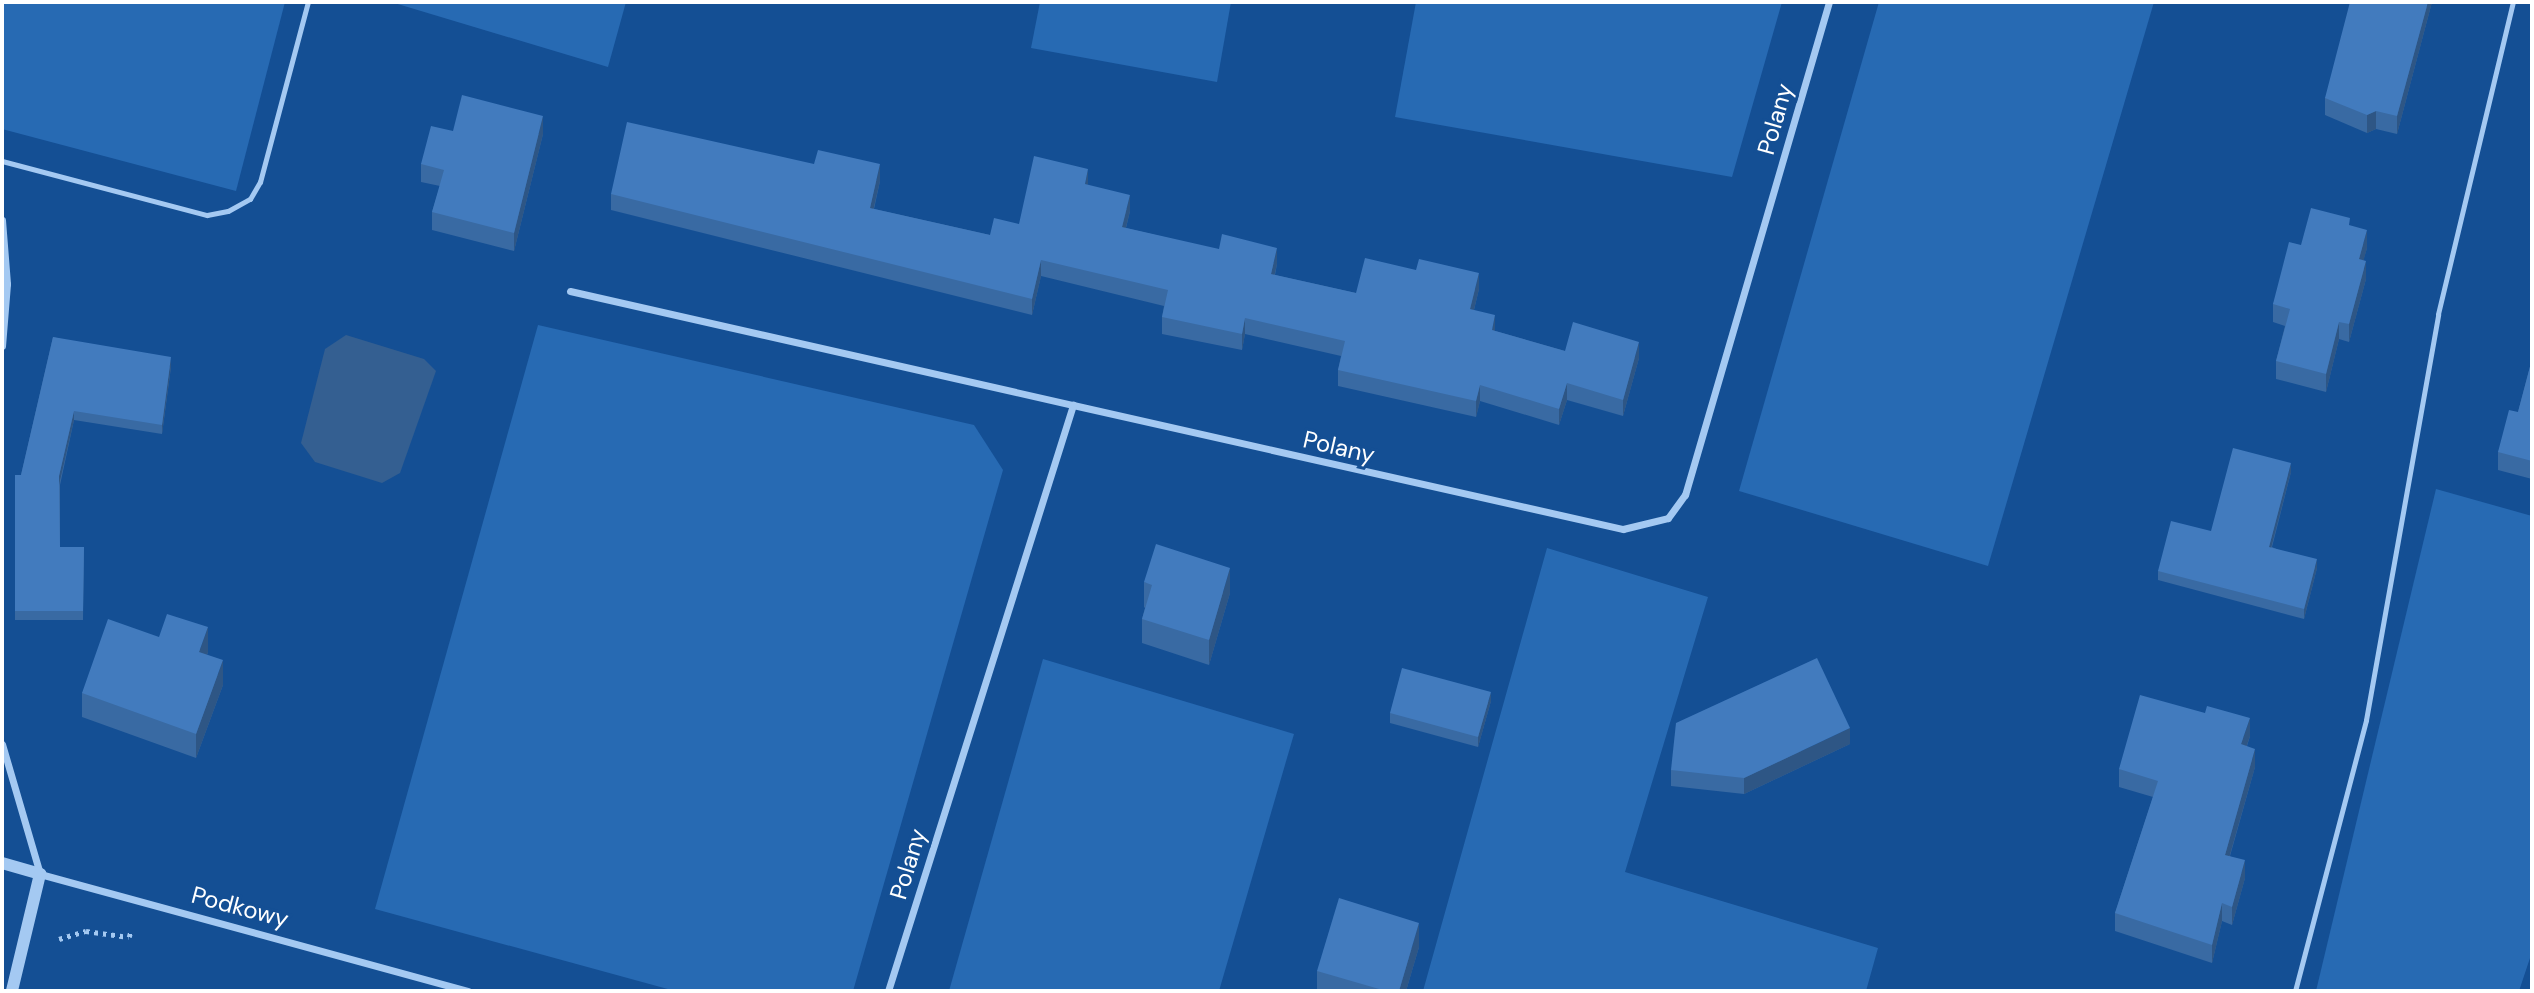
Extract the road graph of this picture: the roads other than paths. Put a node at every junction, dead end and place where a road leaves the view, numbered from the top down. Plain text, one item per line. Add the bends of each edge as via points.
1 (308, 2) edge
2 (1829, 2) edge
3 (2513, 2) edge
4 (2, 161) edge
5 (2, 220) edge
6 (570, 291) dead end
7 (2, 346) edge
8 (1073, 405) junction
9 (2, 744) edge
10 (2, 863) edge
11 (40, 874) junction
12 (12, 991) edge
13 (468, 991) edge
14 (888, 991) edge
15 (2295, 991) edge

1 - 4 lane via 260,182 250,199 228,211 207,215
2 - 8 street, Polany via 1685,495 1668,518 1623,529
3 - 15 lane via 2438,314 2366,720
5 - 7 street via 7,284
6 - 8 street
8 - 14 street, Polany
9 - 11 street
10 - 11 street, Podkowy
11 - 12 street
11 - 13 street, Podkowy

